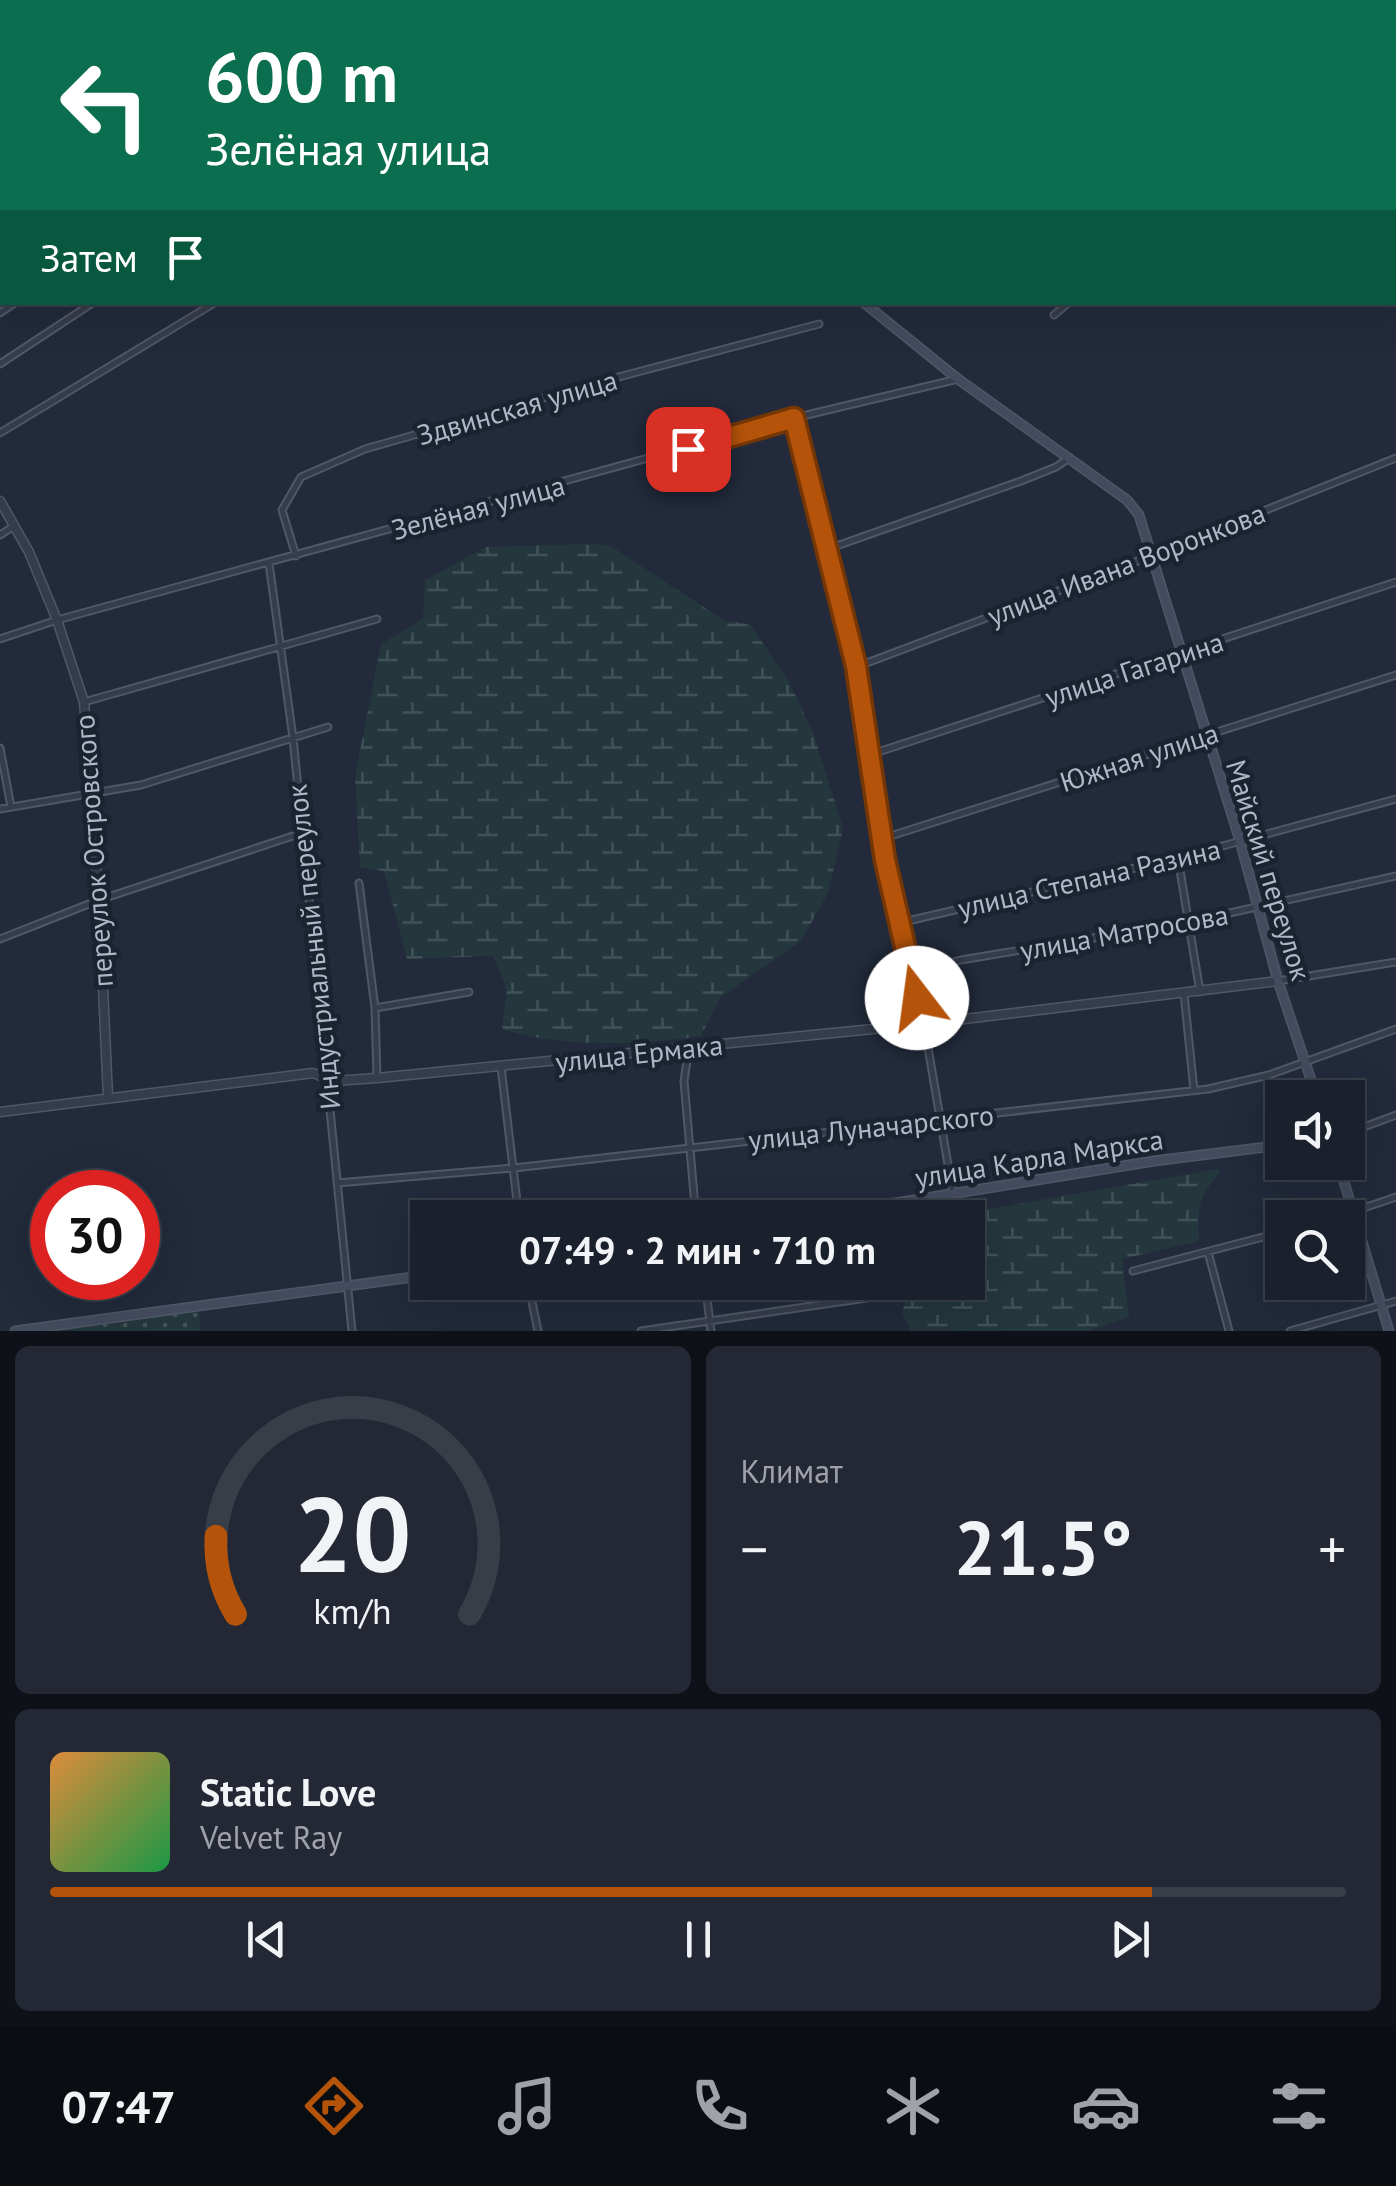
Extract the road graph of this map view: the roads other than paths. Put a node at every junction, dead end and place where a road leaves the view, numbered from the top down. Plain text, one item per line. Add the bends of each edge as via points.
1 (89, 305) edge
2 (211, 305) edge
3 (866, 305) edge
4 (1067, 305) edge
5 (1054, 316) dead end
6 (819, 324) dead end
7 (0, 364) edge
8 (958, 378) junction
9 (794, 418) junction
10 (0, 433) edge
11 (1070, 457) junction
12 (1396, 458) edge
13 (0, 501) edge
14 (14, 526) junction
15 (0, 535) edge
16 (824, 550) junction
17 (296, 556) junction
18 (1151, 556) junction
19 (269, 564) junction
20 (1396, 582) edge
21 (376, 619) dead end
22 (56, 620) junction
23 (0, 639) edge
24 (282, 647) junction
25 (1181, 654) junction
26 (856, 666) junction
27 (1396, 675) edge
28 (84, 702) junction
29 (328, 727) dead end
30 (1206, 736) junction
31 (293, 738) junction
32 (0, 748) edge
33 (871, 754) junction
34 (92, 796) junction
35 (1396, 799) edge
36 (12, 807) junction
37 (0, 810) edge
38 (302, 833) junction
39 (881, 839) junction
40 (1240, 842) junction
41 (1178, 858) junction
42 (1396, 876) edge
43 (359, 884) dead end
44 (99, 900) junction
45 (1258, 908) junction
46 (1189, 922) junction
47 (898, 923) junction
48 (0, 939) edge
49 (1396, 962) edge
50 (910, 973) junction
51 (1278, 981) junction
52 (469, 992) dead end
53 (1200, 992) junction
54 (1184, 994) junction
55 (374, 1008) junction
56 (924, 1024) junction
57 (1396, 1029) edge
58 (689, 1048) junction
59 (1304, 1062) junction
60 (501, 1067) junction
61 (325, 1076) junction
62 (377, 1078) junction
63 (1310, 1080) edge
64 (1194, 1090) junction
65 (108, 1098) junction
66 (0, 1112) edge
67 (1396, 1115) edge
68 (943, 1120) junction
69 (1365, 1126) edge
70 (689, 1147) junction
71 (1265, 1147) edge
72 (514, 1168) junction
73 (337, 1183) junction
74 (954, 1194) junction
75 (1396, 1197) edge
76 (517, 1200) edge
77 (694, 1200) edge
78 (916, 1200) edge
79 (1365, 1208) edge
80 (1265, 1237) edge
81 (1208, 1252) junction
82 (1365, 1254) edge
83 (1134, 1272) dead end
84 (410, 1278) edge
85 (348, 1287) junction
86 (532, 1300) edge
87 (707, 1300) edge
88 (850, 1300) edge
89 (1396, 1301) edge
90 (1381, 1306) junction
91 (710, 1319) junction
92 (16, 1331) edge
93 (352, 1331) edge
94 (538, 1331) edge
95 (641, 1331) edge
96 (712, 1331) edge
97 (1229, 1331) edge
98 (1290, 1331) edge
99 (1389, 1331) edge

1 - 7 street
2 - 10 street
3 - 8 main road, Майский переулок
4 - 5 street
6 - 17 street, Здвинская улица via 365,449 312,470 282,510
8 - 9 street, Зелёная улица
8 - 11 main road, Майский переулок
9 - 16 street
9 - 17 street, Зелёная улица
11 - 16 street via 1021,481
11 - 18 main road, Майский переулок via 1135,510
12 - 18 street, улица Ивана Воронкова
13 - 14 street, переулок Островского
14 - 15 street
14 - 22 street, переулок Островского
16 - 26 street
17 - 19 street, Зелёная улица
18 - 25 main road, Майский переулок
18 - 26 street, улица Ивана Воронкова
19 - 22 street, Зелёная улица
19 - 24 street, Индустриальный переулок
20 - 25 street, улица Гагарина
21 - 24 street
22 - 23 street, Зелёная улица
22 - 28 street, переулок Островского
24 - 28 street
24 - 31 street, Индустриальный переулок
25 - 30 main road, Майский переулок
25 - 33 street, улица Гагарина
26 - 33 street
27 - 30 street, Южная улица
28 - 34 street, переулок Островского
29 - 31 street
30 - 39 street, Южная улица
30 - 40 main road, Майский переулок
31 - 34 street
31 - 38 street, Индустриальный переулок
32 - 36 street
33 - 39 street
34 - 36 street
34 - 44 street, переулок Островского
35 - 40 street, улица Степана Разина
36 - 37 street
38 - 44 street
38 - 61 street, Индустриальный переулок
39 - 47 street
40 - 41 street, улица Степана Разина
40 - 45 main road, Майский переулок
41 - 46 street
41 - 47 street, улица Степана Разина
42 - 45 street, улица Матросова
43 - 55 street
44 - 48 street
44 - 65 street, переулок Островского
45 - 46 street, улица Матросова
45 - 51 main road, Майский переулок
46 - 50 street, улица Матросова
46 - 53 street
47 - 50 street
49 - 51 street
50 - 56 street
51 - 53 street, улица Ермака
51 - 59 main road, Майский переулок
52 - 55 street
53 - 54 street, улица Ермака
54 - 56 street, улица Ермака
54 - 64 street
55 - 62 street
56 - 58 street, улица Ермака
56 - 68 street
57 - 59 street, улица Луначарского
58 - 60 street, улица Ермака
58 - 70 street
59 - 63 main road, Майский переулок
59 - 64 street, улица Луначарского
60 - 62 street, улица Ермака
60 - 72 street
61 - 62 street, улица Ермака
61 - 65 street, улица Ермака
61 - 73 street, Индустриальный переулок
64 - 68 street, улица Луначарского
65 - 66 street, улица Ермака
67 - 69 street
68 - 70 street, улица Луначарского
68 - 74 street
70 - 72 street, улица Луначарского
70 - 77 street
71 - 74 main road, улица Карла Маркса
72 - 73 street, улица Луначарского
72 - 76 street
73 - 85 street, Индустриальный переулок
74 - 78 main road, улица Карла Маркса
75 - 79 street
80 - 81 street
81 - 83 street
81 - 97 street
82 - 90 main road
84 - 85 main road
85 - 92 main road
85 - 93 street, Индустриальный переулок
86 - 94 street
87 - 91 street
88 - 91 street
89 - 90 street
90 - 98 street
90 - 99 main road
91 - 95 street
91 - 96 street

